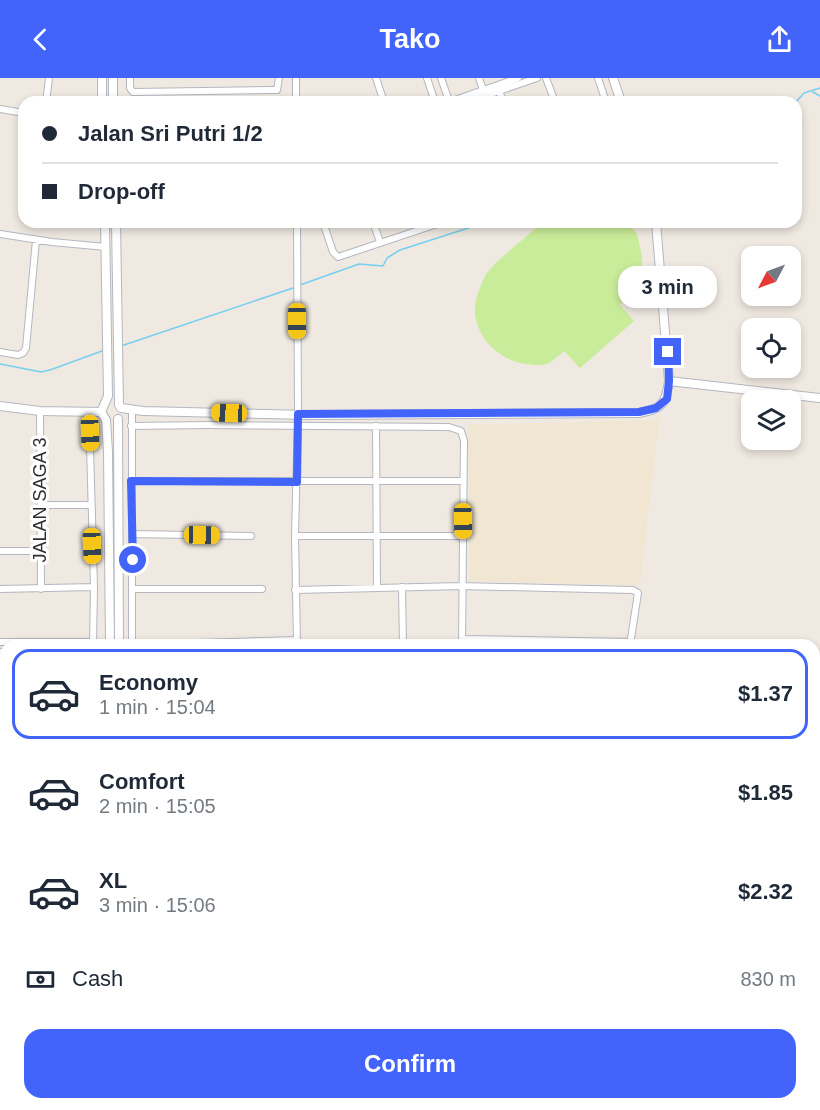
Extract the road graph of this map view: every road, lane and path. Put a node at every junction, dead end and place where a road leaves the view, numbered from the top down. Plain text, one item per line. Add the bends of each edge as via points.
1 (49, 78) edge
2 (102, 78) edge
3 (113, 78) edge
4 (130, 78) edge
5 (279, 78) edge
6 (296, 78) edge
7 (376, 78) edge
8 (427, 78) edge
9 (441, 78) edge
10 (479, 78) edge
11 (518, 78) edge
12 (537, 78) edge
13 (546, 78) edge
14 (598, 78) edge
15 (613, 78) edge
16 (483, 90) junction
17 (499, 90) junction
18 (47, 96) edge
19 (102, 96) edge
20 (113, 96) edge
21 (296, 96) edge
22 (382, 96) edge
23 (433, 96) edge
24 (447, 96) edge
25 (466, 96) edge
26 (483, 96) edge
27 (501, 96) edge
28 (553, 96) edge
29 (604, 96) edge
30 (619, 96) edge
31 (0, 109) edge
32 (18, 112) edge
33 (105, 228) edge
34 (116, 228) edge
35 (297, 228) edge
36 (325, 228) edge
37 (375, 228) edge
38 (416, 228) edge
39 (656, 228) edge
40 (0, 234) edge
41 (36, 240) junction
42 (380, 242) junction
43 (106, 247) junction
44 (0, 352) edge
45 (669, 381) junction
46 (820, 398) edge
47 (105, 403) junction
48 (0, 406) edge
49 (40, 411) junction
50 (143, 411) junction
51 (89, 412) junction
52 (120, 412) junction
53 (132, 413) junction
54 (298, 414) junction
55 (103, 416) junction
56 (131, 426) junction
57 (376, 426) junction
58 (298, 427) junction
59 (131, 481) junction
60 (377, 481) junction
61 (462, 481) junction
62 (297, 482) junction
63 (40, 505) junction
64 (91, 505) junction
65 (132, 534) junction
66 (376, 535) junction
67 (251, 536) dead end
68 (295, 536) junction
69 (463, 536) junction
70 (0, 551) edge
71 (41, 551) junction
72 (462, 586) junction
73 (94, 587) junction
74 (377, 587) junction
75 (402, 587) junction
76 (0, 588) edge
77 (40, 589) junction
78 (132, 589) junction
79 (262, 589) dead end
80 (295, 590) junction
81 (93, 639) edge
82 (110, 639) edge
83 (119, 639) edge
84 (132, 639) edge
85 (297, 639) edge
86 (403, 639) edge
87 (462, 639) edge
88 (631, 639) edge

1 - 18 street
2 - 19 main road
3 - 20 main road
4 - 5 street via 133,92 277,90
6 - 21 street
7 - 22 street
8 - 23 street
9 - 24 street
10 - 16 street
11 - 16 street
12 - 17 street
13 - 28 street
14 - 29 street
15 - 30 street
16 - 25 street
17 - 26 street
17 - 27 street
31 - 32 street
33 - 43 main road
34 - 52 main road
35 - 54 street
36 - 42 street via 338,257
37 - 42 street
38 - 42 street
39 - 45 street
40 - 41 street
41 - 43 street
41 - 44 street via 26,348 18,355
43 - 47 main road
45 - 46 street
45 - 54 street via 664,402 639,412
47 - 52 main road via 114,401
47 - 55 main road
48 - 49 street
49 - 51 street
49 - 63 street, JALAN SAGA 3
50 - 52 street
50 - 53 street
50 - 54 street
51 - 55 street
51 - 64 street
52 - 53 street
52 - 55 main road via 112,422
52 - 83 main road
53 - 56 street
54 - 58 street
55 - 82 main road via 109,509
56 - 58 street
56 - 59 street
57 - 58 street
57 - 60 street
57 - 61 street via 450,427 461,431
58 - 62 street
59 - 62 street
59 - 65 street
60 - 61 street
60 - 62 street
60 - 66 street
61 - 69 street
62 - 68 street
63 - 64 street
63 - 71 street, JALAN SAGA 3
64 - 73 street
65 - 67 street
65 - 78 street
66 - 68 street
66 - 69 street
66 - 74 street
68 - 80 street
69 - 72 street
70 - 71 street
71 - 77 street, JALAN SAGA 3
72 - 75 street
72 - 87 street
72 - 88 street via 636,591
73 - 77 street
73 - 81 street
74 - 75 street
74 - 80 street
75 - 86 street
76 - 77 street
78 - 79 street
78 - 84 street
80 - 85 street

